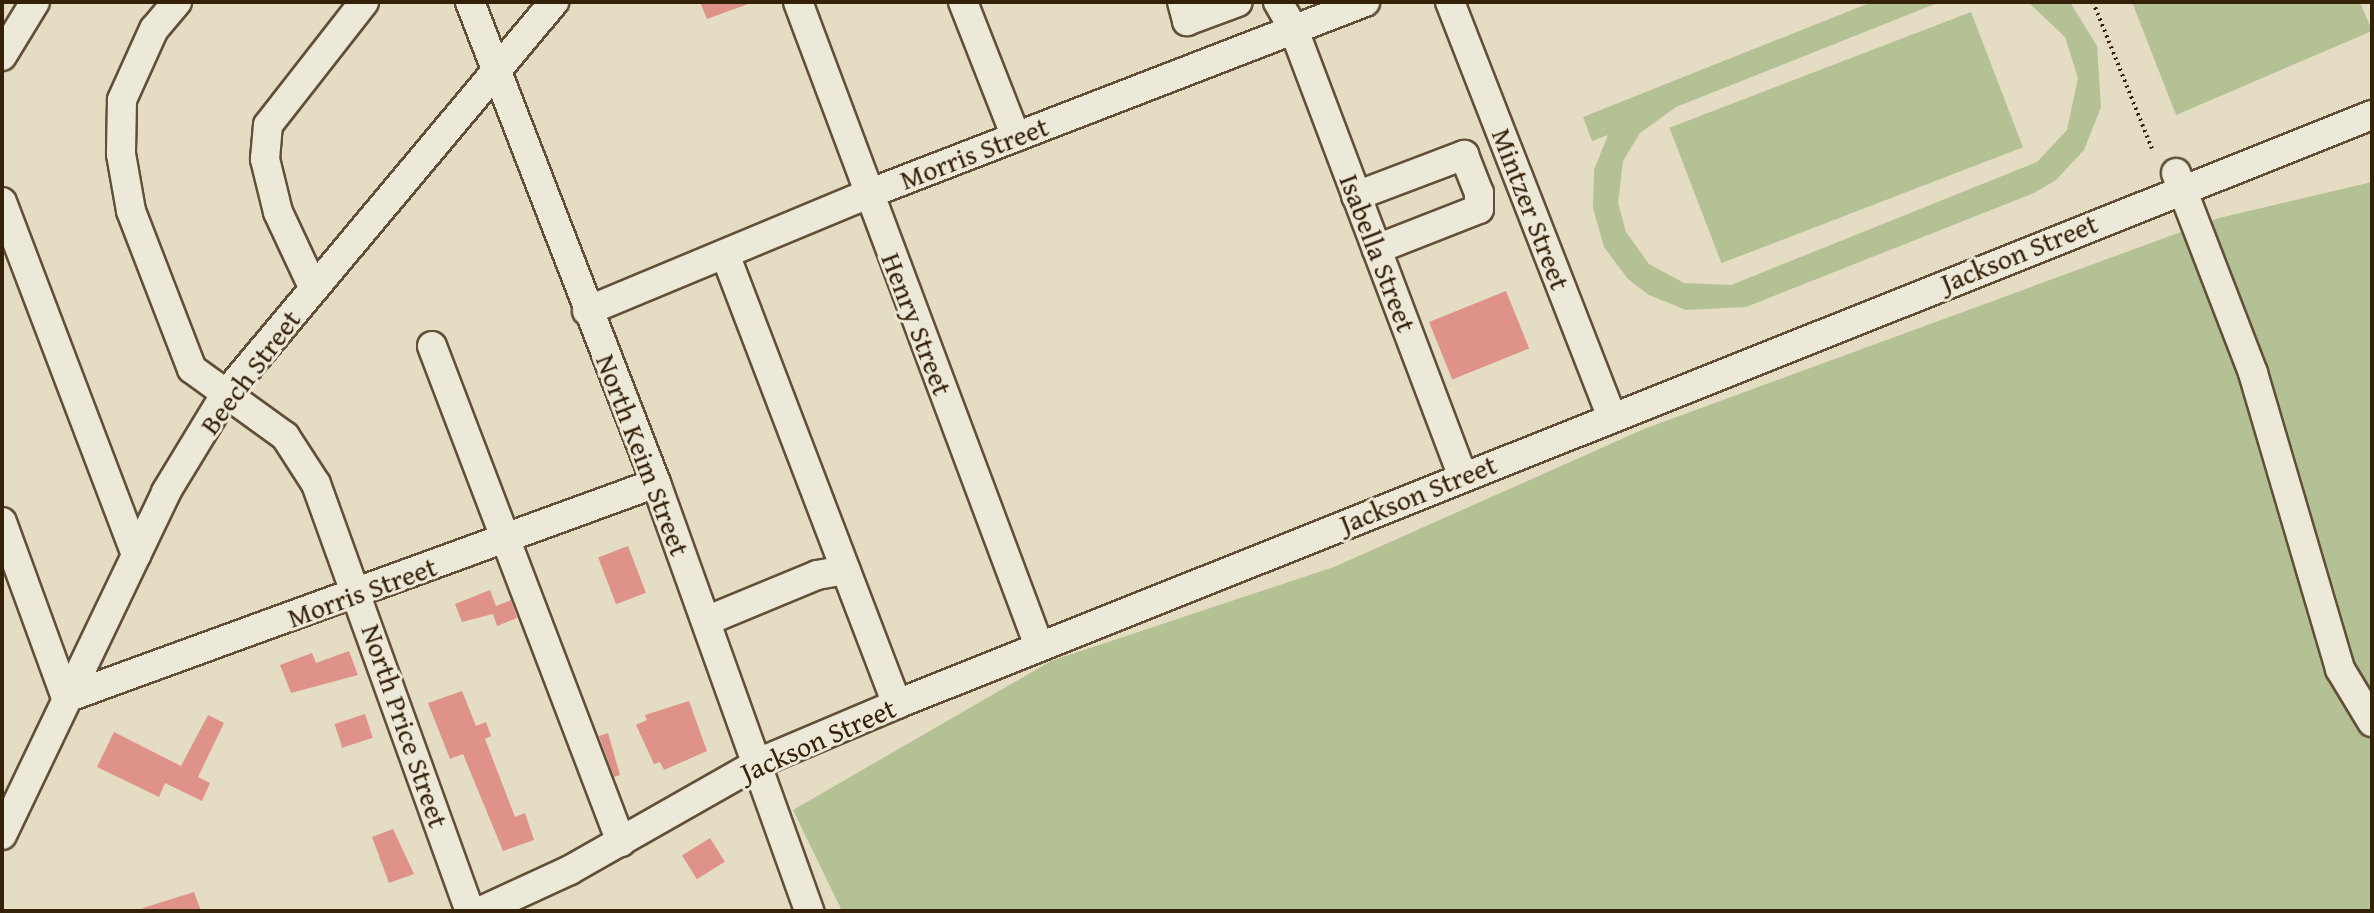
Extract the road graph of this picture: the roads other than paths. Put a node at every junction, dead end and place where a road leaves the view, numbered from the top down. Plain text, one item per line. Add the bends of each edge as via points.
1 (35, 2) edge
2 (143, 2) edge
3 (177, 2) edge
4 (364, 2) edge
5 (470, 2) edge
6 (554, 2) edge
7 (798, 2) edge
8 (963, 2) edge
9 (1182, 2) edge
10 (1238, 2) edge
11 (1278, 2) edge
12 (1365, 2) edge
13 (1450, 2) edge
14 (154, 29) junction
15 (1294, 30) junction
16 (2, 56) edge
17 (495, 71) junction
18 (2372, 115) edge
19 (1502, 136) junction
20 (1016, 137) junction
21 (1464, 155) junction
22 (2178, 180) junction
23 (868, 194) junction
24 (1356, 196) junction
25 (2, 202) edge
26 (1377, 249) junction
27 (725, 254) junction
28 (314, 289) junction
29 (587, 311) junction
30 (432, 346) dead end
31 (225, 395) junction
32 (1612, 417) junction
33 (1463, 477) junction
34 (656, 483) junction
35 (2, 522) edge
36 (507, 539) junction
37 (136, 555) junction
38 (846, 570) junction
39 (359, 594) junction
40 (702, 612) junction
41 (1039, 646) junction
42 (66, 698) junction
43 (897, 704) junction
44 (2372, 722) edge
45 (758, 763) junction
46 (2, 835) edge
47 (621, 842) junction
48 (470, 911) edge
49 (481, 911) edge
50 (809, 911) edge

1 - 16 street
2 - 14 street
3 - 14 street, North Price Street
4 - 28 street via 268,125 265,159 278,212
5 - 17 street, North Keim Street
6 - 17 street, Beech Street
7 - 23 street, Henry Street
8 - 20 street
9 - 10 street via 1187,21
11 - 15 street, Isabella Street
12 - 15 street, Morris Street
13 - 19 street, Mintzer Street
14 - 31 street, North Price Street via 122,100 121,154 131,211 181,351 192,369
15 - 20 street, Morris Street
15 - 24 street, Isabella Street
17 - 28 street, Beech Street
17 - 29 street, North Keim Street
18 - 22 street, Jackson Street
19 - 21 street
19 - 32 street, Mintzer Street
20 - 23 street, Morris Street
21 - 24 street
21 - 26 street via 1479,193 1479,209
22 - 32 street, Jackson Street
22 - 44 street via 2253,373 2340,669
23 - 27 street, Morris Street
23 - 41 street, Henry Street
24 - 26 street, Isabella Street
25 - 37 street
26 - 33 street, Isabella Street
27 - 29 street, Morris Street
27 - 38 street
28 - 31 street, Beech Street
29 - 34 street, North Keim Street
30 - 36 street
31 - 37 street, Beech Street via 166,492
31 - 39 street, North Price Street via 265,419 303,458
32 - 33 street, Jackson Street
33 - 41 street, Jackson Street
34 - 36 street, Morris Street
34 - 40 street, North Keim Street
35 - 42 street
36 - 39 street, Morris Street
36 - 47 street via 584,758
37 - 42 street, Beech Street
38 - 40 street via 790,572
38 - 43 street
39 - 42 street, Morris Street
39 - 48 street, North Price Street
40 - 45 street, North Keim Street
41 - 43 street, Jackson Street
42 - 46 street, Beech Street
43 - 45 street, Jackson Street
45 - 47 street, Jackson Street
45 - 50 street, North Keim Street
47 - 49 street, Jackson Street

